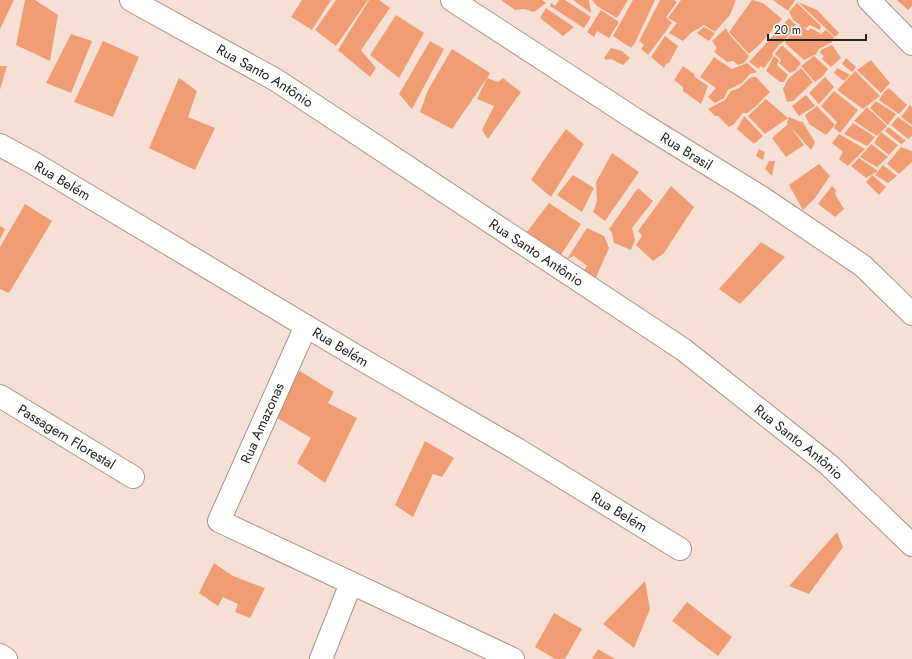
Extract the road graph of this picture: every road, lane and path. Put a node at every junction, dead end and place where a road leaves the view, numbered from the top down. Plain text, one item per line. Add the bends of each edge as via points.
1 (131, 0) edge
2 (452, 0) edge
3 (869, 0) edge
4 (912, 44) edge
5 (0, 145) edge
6 (912, 314) edge
7 (306, 326) junction
8 (0, 396) edge
9 (133, 477) dead end
10 (912, 545) edge
11 (680, 549) dead end
12 (351, 583) junction
13 (0, 655) edge
14 (6, 659) edge
15 (321, 659) edge
16 (513, 659) edge

1 - 10 street, Rua Santo Antônio via 276,80 684,350 829,465
2 - 6 street, Rua Brasil via 761,197 863,266
3 - 4 street
5 - 7 street, Rua Belém
7 - 11 street, Rua Belém
7 - 12 street, Rua Amazonas via 219,521
8 - 9 street, Passagem Florestal
12 - 15 street
12 - 16 street
13 - 14 street

